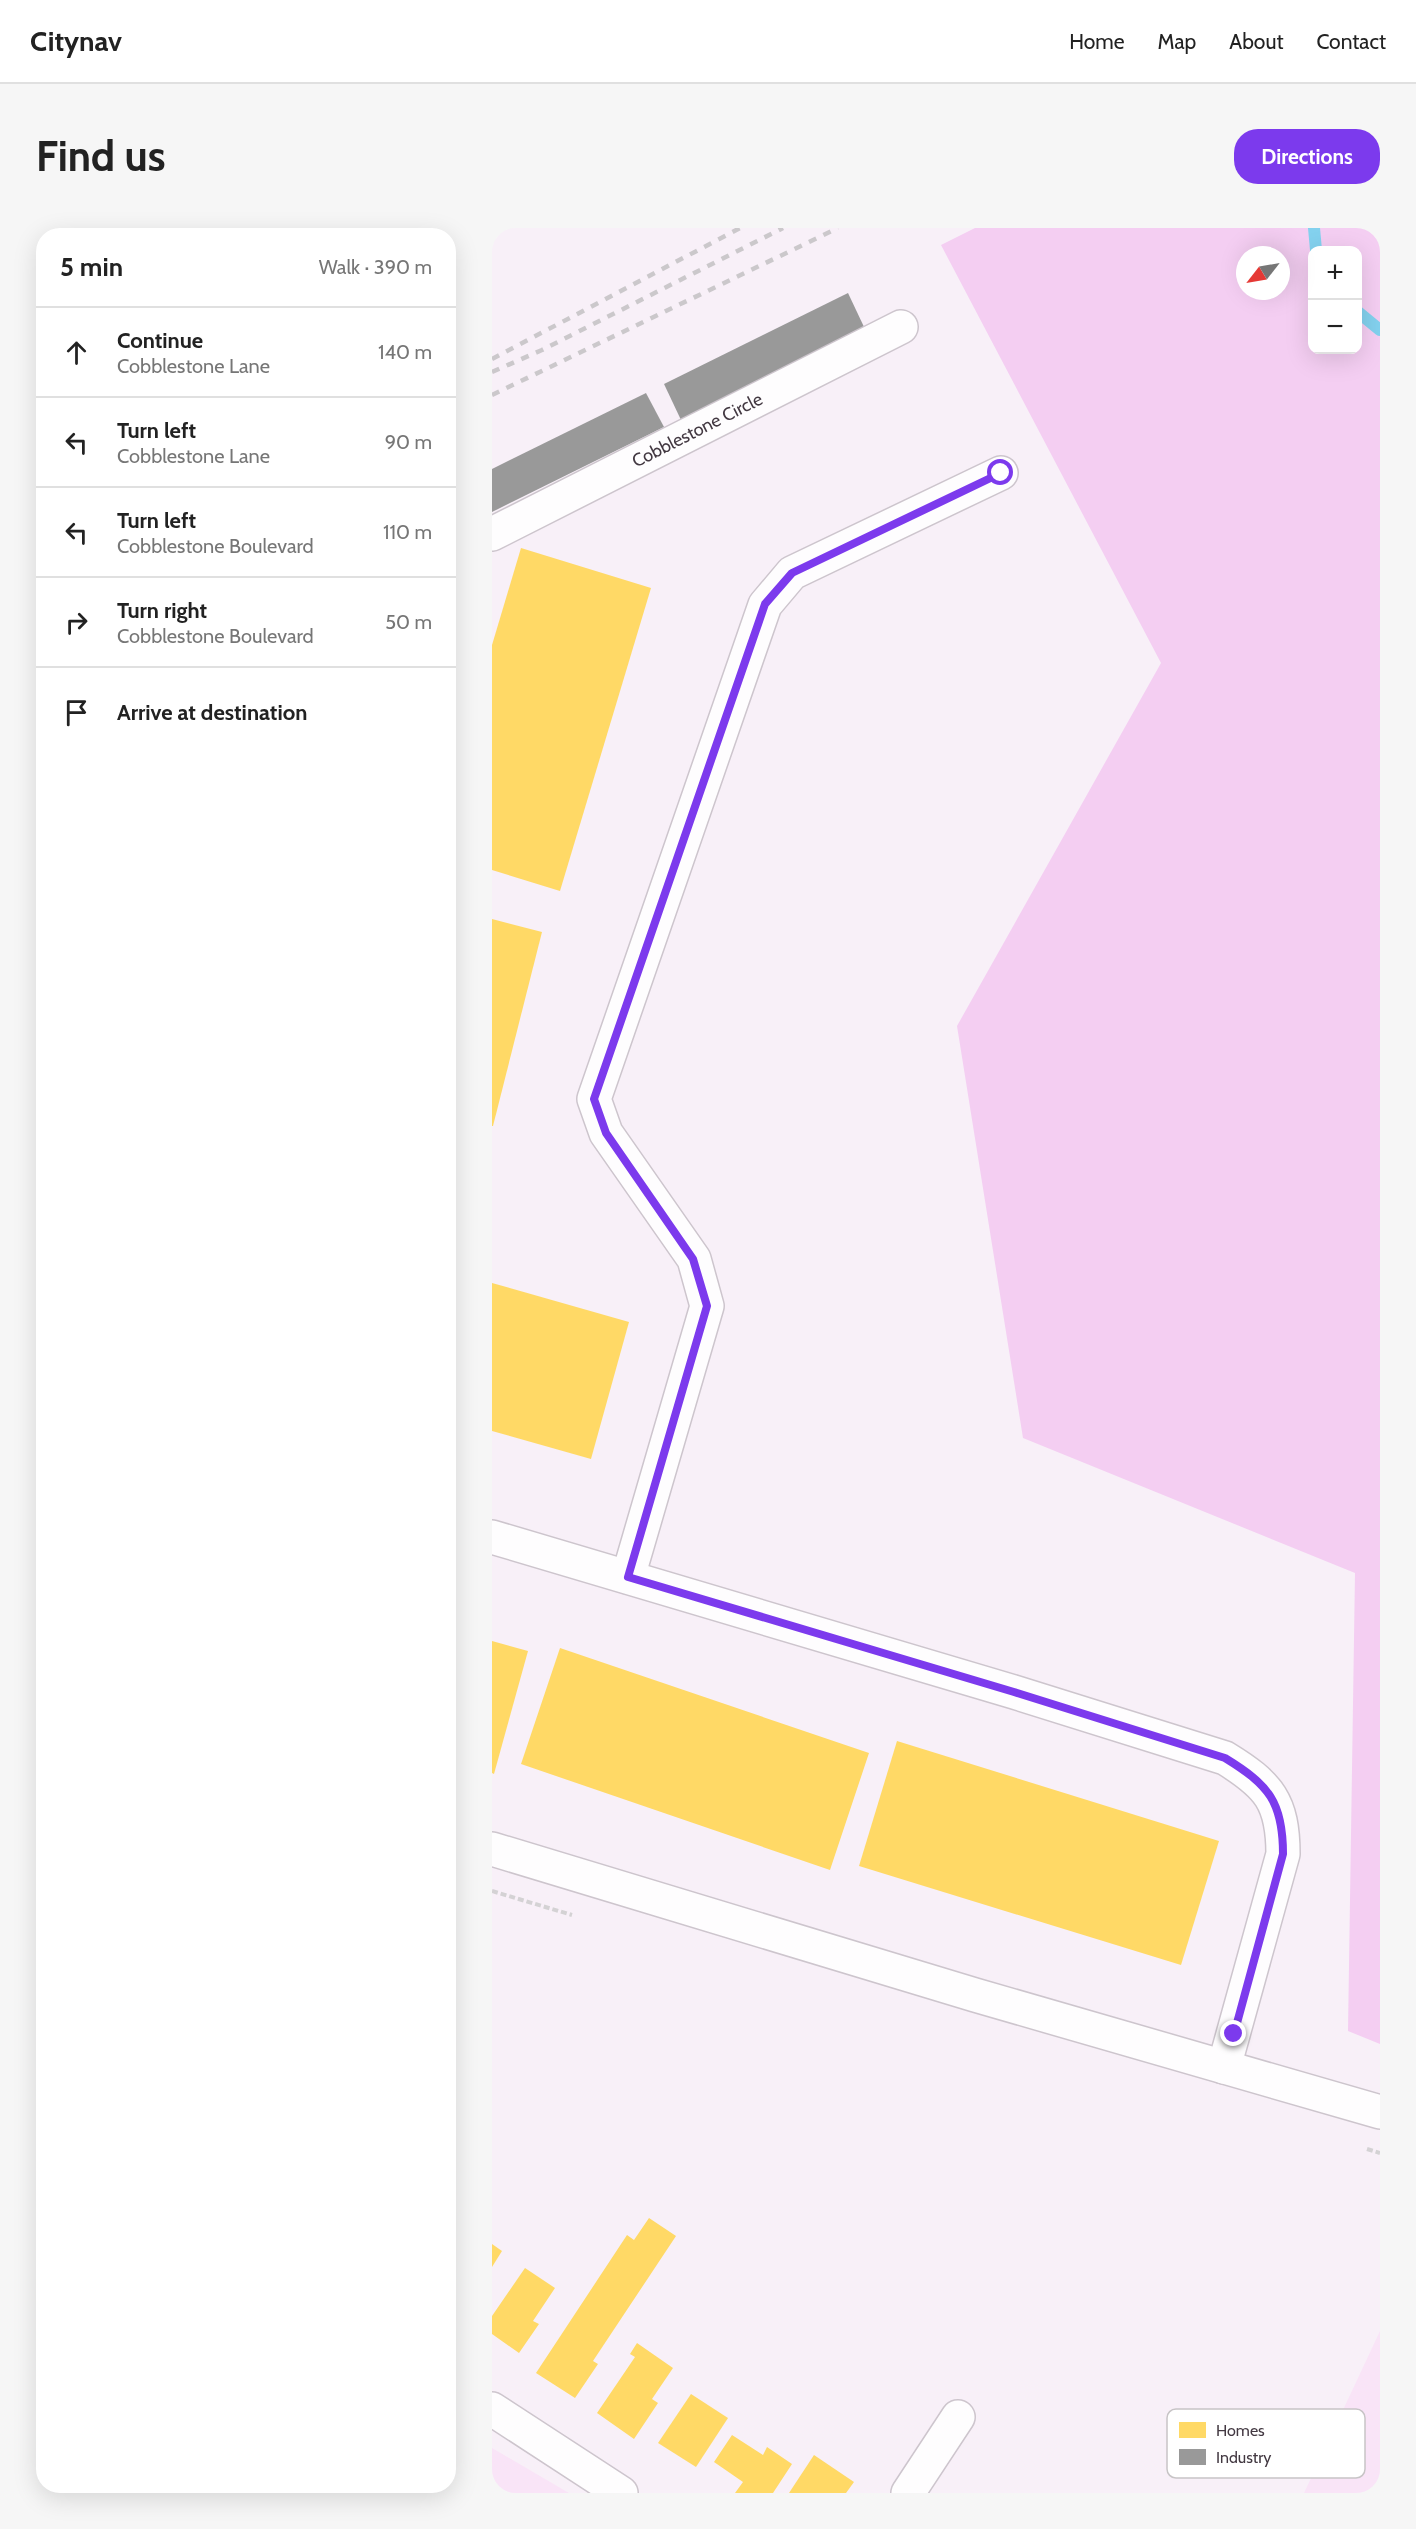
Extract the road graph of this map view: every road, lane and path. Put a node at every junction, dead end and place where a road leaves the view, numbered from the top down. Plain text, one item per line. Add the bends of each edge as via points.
1 (901, 327) dead end
2 (1001, 473) dead end
3 (492, 534) edge
4 (492, 1537) edge
5 (628, 1577) junction
6 (492, 1849) edge
7 (1224, 2067) junction
8 (1380, 2112) edge
9 (492, 2409) edge
10 (958, 2417) dead end
11 (621, 2493) edge
12 (908, 2493) edge

1 - 3 street, Cobblestone Circle
2 - 5 street via 792,573 765,604 594,1099 606,1133 693,1259 707,1306
4 - 5 street
5 - 7 street via 1225,1758 1252,1774 1274,1801 1283,1826 1283,1854
6 - 7 street
7 - 8 street
9 - 11 street
10 - 12 street

